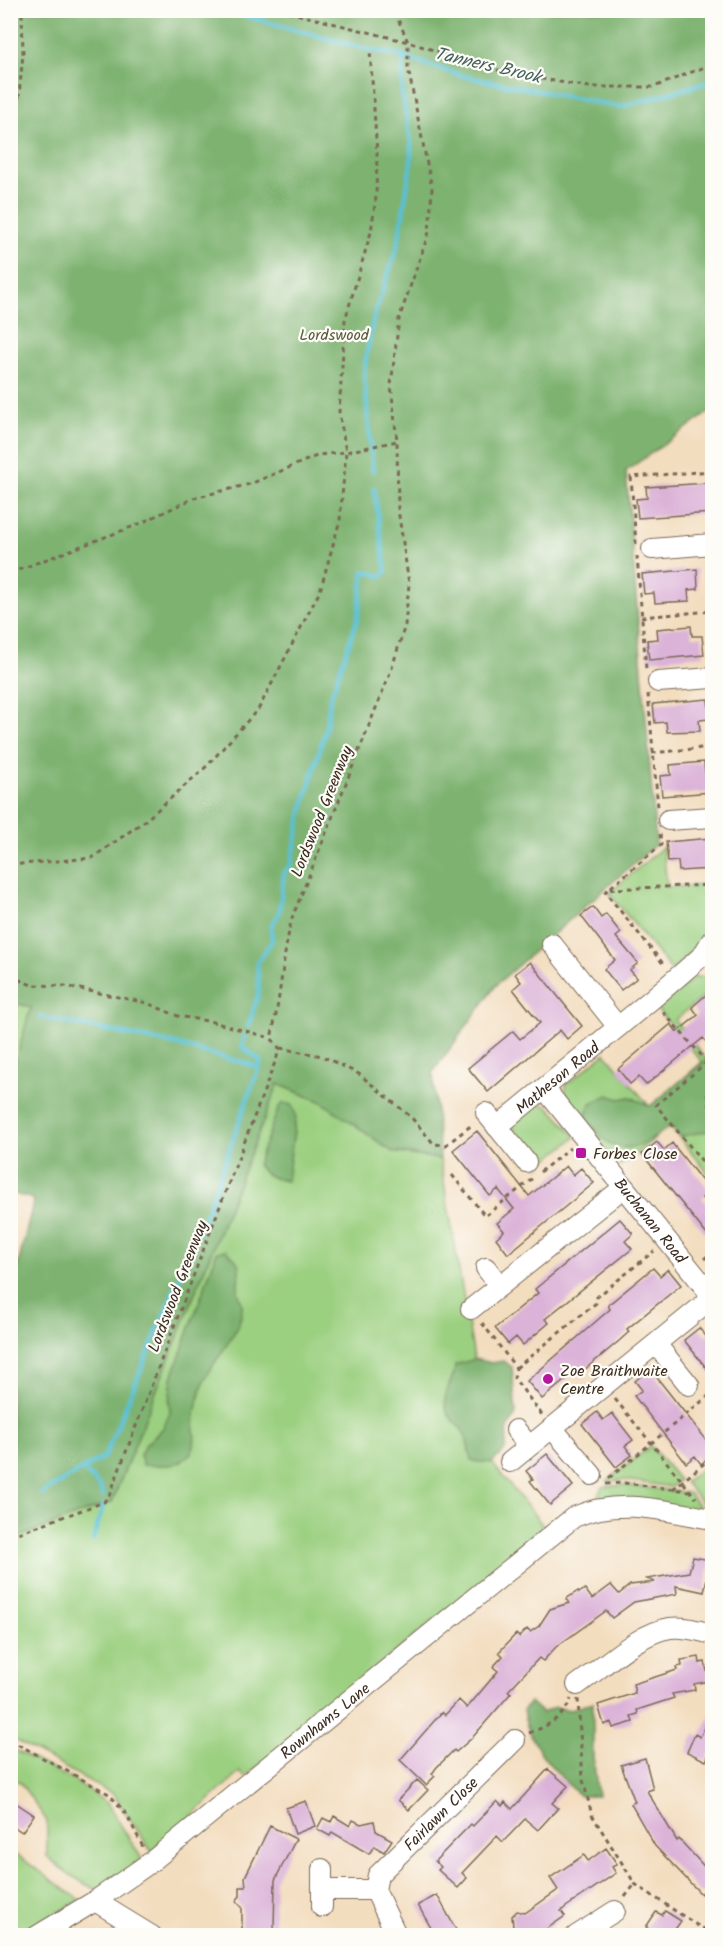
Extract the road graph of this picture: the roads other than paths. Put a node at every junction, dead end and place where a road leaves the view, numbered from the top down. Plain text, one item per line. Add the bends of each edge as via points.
1 (712, 548) edge
2 (652, 549) dead end
3 (712, 678) edge
4 (650, 680) road end
5 (712, 816) edge
6 (662, 821) road end
7 (552, 945) dead end
8 (709, 954) edge
9 (618, 1027) junction
10 (544, 1088) junction
11 (526, 1162) dead end
12 (623, 1188) junction
13 (486, 1268) dead end
14 (500, 1286) junction
15 (712, 1297) edge
16 (471, 1309) road end
17 (656, 1344) junction
18 (689, 1385) dead end
19 (552, 1428) junction
20 (516, 1430) dead end
21 (529, 1446) junction
22 (510, 1462) dead end
23 (592, 1475) dead end
24 (712, 1519) edge
25 (712, 1634) edge
26 (578, 1684) road end
27 (515, 1740) road end
28 (322, 1869) dead end
29 (375, 1890) junction
30 (96, 1902) junction
31 (615, 1911) dead end
32 (37, 1935) edge
33 (152, 1935) edge
34 (397, 1935) edge
35 (576, 1935) edge

1 - 2 street
3 - 4 street
5 - 6 street
7 - 9 street
8 - 9 street, Matheson Road
9 - 10 street, Matheson Road
10 - 11 street, Matheson Road via 492,1120
10 - 12 street, Buchanan Road
12 - 14 street
12 - 15 street, Buchanan Road
13 - 14 street
14 - 16 street
15 - 17 street
17 - 18 street
17 - 19 street
19 - 21 street
19 - 23 street
20 - 21 street
21 - 22 street
24 - 30 street, Rownhams Lane via 611,1505 591,1510 560,1527 151,1862
25 - 26 street via 670,1628 650,1633
27 - 29 street, Fairlawn Close via 378,1875
28 - 29 street via 322,1899
29 - 34 street
30 - 32 street, Rownhams Lane
30 - 33 street
31 - 35 street

